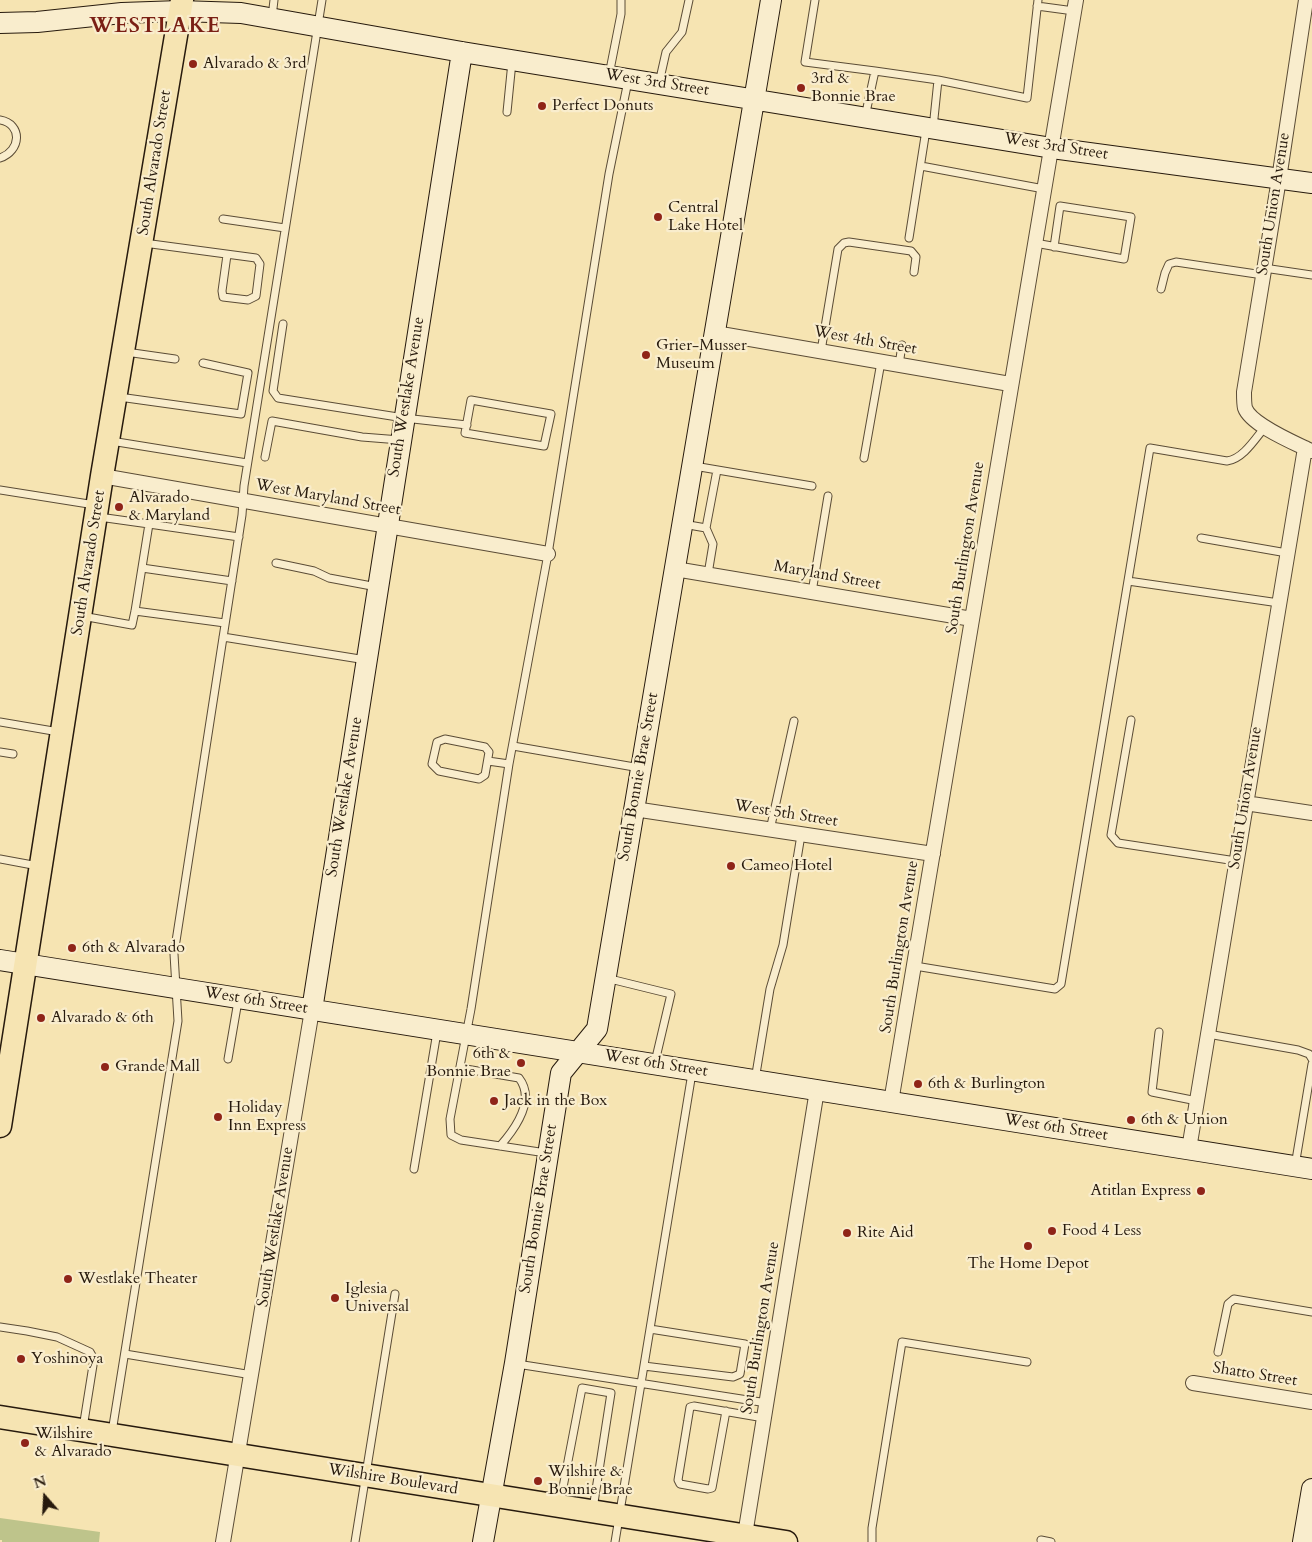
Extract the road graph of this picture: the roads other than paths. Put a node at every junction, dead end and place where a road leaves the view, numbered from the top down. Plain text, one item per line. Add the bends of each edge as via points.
1 (322, 0) edge
2 (621, 0) edge
3 (689, 0) edge
4 (771, 0) edge
5 (815, 0) edge
6 (1306, 0) edge
7 (1037, 3) edge
8 (181, 6) edge
9 (1075, 6) edge
10 (273, 9) edge
11 (0, 23) edge
12 (318, 26) junction
13 (462, 52) junction
14 (513, 60) junction
15 (875, 71) junction
16 (619, 77) junction
17 (938, 80) junction
18 (659, 83) junction
19 (754, 99) junction
20 (507, 112) dead end
21 (865, 117) junction
22 (0, 120) edge
23 (930, 128) junction
24 (1052, 148) junction
25 (0, 158) edge
26 (921, 166) junction
27 (1279, 179) junction
28 (1312, 183) edge
29 (1044, 189) junction
30 (223, 219) dead end
31 (285, 228) junction
32 (909, 238) dead end
33 (142, 243) junction
34 (1035, 244) junction
35 (1054, 247) junction
36 (227, 254) junction
37 (1264, 271) junction
38 (914, 272) dead end
39 (1312, 275) edge
40 (1161, 289) dead end
41 (283, 324) dead end
42 (715, 333) junction
43 (902, 345) dead end
44 (820, 351) junction
45 (123, 352) junction
46 (175, 360) dead end
47 (881, 362) junction
48 (203, 363) dead end
49 (899, 365) junction
50 (1010, 384) junction
51 (116, 397) junction
52 (404, 418) junction
53 (467, 424) junction
54 (1265, 427) junction
55 (108, 440) junction
56 (401, 440) junction
57 (1308, 450) edge
58 (265, 457) dead end
59 (864, 458) dead end
60 (247, 463) junction
61 (692, 465) junction
62 (717, 470) junction
63 (102, 476) junction
64 (812, 486) dead end
65 (0, 490) edge
66 (828, 496) dead end
67 (243, 501) junction
68 (97, 511) junction
69 (149, 524) junction
70 (682, 524) junction
71 (387, 526) junction
72 (706, 528) junction
73 (239, 537) junction
74 (1201, 538) dead end
75 (1287, 553) junction
76 (548, 554) junction
77 (276, 563) dead end
78 (142, 568) junction
79 (675, 569) junction
80 (708, 574) junction
81 (232, 581) junction
82 (1128, 582) junction
83 (378, 587) junction
84 (812, 592) junction
85 (1279, 603) junction
86 (135, 612) junction
87 (80, 616) junction
88 (972, 619) junction
89 (226, 623) junction
90 (223, 637) junction
91 (366, 660) junction
92 (1130, 720) dead end
93 (794, 721) dead end
94 (0, 722) edge
95 (62, 732) junction
96 (512, 746) junction
97 (0, 752) edge
98 (13, 754) dead end
99 (488, 762) junction
100 (509, 764) junction
101 (641, 768) junction
102 (1245, 803) junction
103 (634, 809) junction
104 (1312, 813) edge
105 (770, 830) junction
106 (801, 835) junction
107 (933, 854) junction
108 (0, 859) edge
109 (1236, 861) junction
110 (41, 867) junction
111 (0, 960) edge
112 (26, 964) junction
113 (915, 966) junction
114 (606, 978) junction
115 (176, 988) junction
116 (238, 998) junction
117 (312, 1010) junction
118 (437, 1030) junction
119 (1159, 1032) dead end
120 (467, 1034) junction
121 (1208, 1034) junction
122 (578, 1052) junction
123 (228, 1059) dead end
124 (1312, 1059) edge
125 (654, 1064) junction
126 (1312, 1064) edge
127 (460, 1068) junction
128 (692, 1070) junction
129 (755, 1080) junction
130 (817, 1090) junction
131 (1197, 1101) junction
132 (891, 1102) junction
133 (0, 1126) edge
134 (500, 1146) junction
135 (1189, 1149) junction
136 (547, 1153) junction
137 (1303, 1168) edge
138 (414, 1170) dead end
139 (395, 1294) dead end
140 (1312, 1312) edge
141 (0, 1327) edge
142 (650, 1329) junction
143 (1218, 1352) dead end
144 (125, 1354) junction
145 (1027, 1362) dead end
146 (514, 1364) junction
147 (644, 1366) junction
148 (252, 1375) junction
149 (641, 1383) junction
150 (1193, 1383) dead end
151 (1312, 1402) edge
152 (767, 1403) junction
153 (726, 1411) junction
154 (0, 1417) edge
155 (765, 1418) junction
156 (82, 1430) junction
157 (112, 1435) junction
158 (238, 1455) junction
159 (366, 1475) junction
160 (1312, 1488) edge
161 (491, 1495) junction
162 (560, 1506) junction
163 (592, 1511) junction
164 (619, 1516) junction
165 (745, 1539) edge
166 (1041, 1540) dead end
167 (223, 1542) edge
168 (355, 1542) edge
169 (483, 1542) edge
170 (615, 1542) edge
171 (786, 1542) edge
172 (872, 1542) edge
173 (1051, 1542) edge
174 (1303, 1542) edge

1 - 12 lane
2 - 16 lane
3 - 18 lane via 682,32 666,52
4 - 19 main road, South Bonnie Brae Street
5 - 15 lane via 805,62
6 - 27 street, South Union Avenue
7 - 9 lane
7 - 17 lane via 1027,98
8 - 10 main road, West 3rd Street via 241,13
8 - 11 main road, West 3rd Street
8 - 33 main road, South Alvarado Street
9 - 24 street, South Burlington Avenue
10 - 12 main road, West 3rd Street
12 - 13 main road, West 3rd Street
12 - 31 lane
13 - 14 main road, West 3rd Street
13 - 52 main road, South Westlake Avenue
14 - 16 main road, West 3rd Street
14 - 20 lane
15 - 17 lane
15 - 21 lane
16 - 18 main road, West 3rd Street
16 - 76 lane via 608,174
17 - 23 lane
18 - 19 main road, West 3rd Street
19 - 21 main road, West 3rd Street
19 - 42 main road, South Bonnie Brae Street
21 - 23 main road, West 3rd Street
22 - 25 lane via 14,129 16,142 10,153
23 - 24 main road, West 3rd Street
23 - 26 lane
24 - 27 main road, West 3rd Street
24 - 29 street, South Burlington Avenue
26 - 29 lane
26 - 32 lane
27 - 28 main road, West 3rd Street
27 - 37 street, South Union Avenue
29 - 34 street, South Burlington Avenue
30 - 31 lane
31 - 60 lane
33 - 36 lane
33 - 45 main road, South Alvarado Street
34 - 35 lane
34 - 50 street, South Burlington Avenue
35 - 35 lane via 1124,259 1131,217 1060,206
36 - 36 lane via 256,258 260,264 256,296 248,300 223,297
37 - 39 lane
37 - 40 lane via 1176,262 1169,264
37 - 54 street, South Union Avenue via 1244,392 1245,409
38 - 44 lane via 916,257 911,251 849,242 840,246
41 - 52 lane via 273,391 278,398
42 - 44 street, West 4th Street
42 - 61 main road, South Bonnie Brae Street
43 - 49 lane
44 - 47 street, West 4th Street
45 - 46 lane
45 - 51 main road, South Alvarado Street
47 - 49 street, West 4th Street
47 - 59 lane
48 - 51 lane via 248,372 241,414
49 - 50 street, West 4th Street
50 - 88 street, South Burlington Avenue
51 - 55 main road, South Alvarado Street
52 - 53 lane
52 - 56 main road, South Westlake Avenue
53 - 53 lane via 465,433 544,446 551,414 471,400
54 - 57 street
54 - 82 lane via 1237,458 1227,461 1150,448
55 - 60 lane
55 - 63 main road, South Alvarado Street
56 - 58 lane via 272,421
56 - 71 main road, South Westlake Avenue
57 - 75 street, South Union Avenue
60 - 67 lane
61 - 62 lane
61 - 70 main road, South Bonnie Brae Street
62 - 64 lane
62 - 72 lane
63 - 67 street, West Maryland Street
63 - 68 main road, South Alvarado Street
65 - 68 lane
66 - 84 lane
67 - 71 street, West Maryland Street
67 - 73 lane
68 - 69 lane
68 - 87 main road, South Alvarado Street
69 - 73 lane
69 - 78 lane
70 - 72 lane
70 - 79 main road, South Bonnie Brae Street
71 - 76 street, West Maryland Street
71 - 83 main road, South Westlake Avenue
72 - 80 lane via 714,544
73 - 81 lane
74 - 75 lane
75 - 85 street, South Union Avenue
76 - 96 lane
77 - 83 lane
78 - 81 lane
78 - 86 lane
79 - 80 street, Maryland Street
79 - 101 main road, South Bonnie Brae Street
80 - 84 street, Maryland Street
81 - 89 lane
82 - 85 lane
82 - 113 lane via 1061,984 1055,989
83 - 91 main road, South Westlake Avenue
84 - 88 street, Maryland Street
85 - 102 street, South Union Avenue
86 - 87 lane via 132,626
86 - 89 lane
87 - 95 main road, South Alvarado Street
88 - 107 street, South Burlington Avenue
89 - 90 lane
90 - 91 lane
90 - 115 lane via 174,954
91 - 117 main road, South Westlake Avenue
92 - 109 lane via 1111,835 1118,843
93 - 105 lane
94 - 95 lane
95 - 110 main road, South Alvarado Street
96 - 100 lane
96 - 101 lane
97 - 98 lane
99 - 99 lane via 489,752 485,747 445,739 438,742 432,764 439,771 479,779 485,775
99 - 100 lane
100 - 120 lane
101 - 103 main road, South Bonnie Brae Street
102 - 104 street
102 - 109 street, South Union Avenue
103 - 105 street, West 5th Street
103 - 114 main road, South Bonnie Brae Street
105 - 106 street, West 5th Street
106 - 107 street, West 5th Street
106 - 129 lane via 783,946 770,989
107 - 113 street, South Burlington Avenue
108 - 110 lane
109 - 121 street, South Union Avenue
110 - 112 main road, South Alvarado Street
111 - 112 main road, West 6th Street
112 - 115 main road, West 6th Street
112 - 133 main road, South Alvarado Street
113 - 132 street, South Burlington Avenue
114 - 122 main road, South Bonnie Brae Street via 597,1028
114 - 125 lane via 671,994
115 - 116 main road, West 6th Street
115 - 144 lane via 178,1021
116 - 117 main road, West 6th Street
116 - 123 lane
117 - 118 main road, West 6th Street
117 - 148 street, South Westlake Avenue
118 - 120 main road, West 6th Street
118 - 138 lane
119 - 131 lane via 1152,1092
120 - 122 main road, West 6th Street
120 - 127 lane
121 - 124 lane via 1298,1050 1309,1054
121 - 131 street, South Union Avenue
122 - 125 main road, West 6th Street
122 - 136 main road, South Bonnie Brae Street via 561,1073
125 - 128 main road, West 6th Street
126 - 137 lane
127 - 134 lane via 450,1119 451,1135 461,1140
127 - 134 lane via 519,1078 524,1084 526,1095 521,1116
128 - 129 main road, West 6th Street
128 - 142 lane
129 - 130 main road, West 6th Street
130 - 132 main road, West 6th Street
130 - 152 street, South Burlington Avenue
131 - 135 street, South Union Avenue
132 - 135 main road, West 6th Street
134 - 136 lane
135 - 137 main road, West 6th Street
136 - 146 main road, South Bonnie Brae Street
139 - 159 lane
140 - 143 lane via 1234,1299 1228,1304
141 - 156 lane via 57,1337 90,1352 94,1360
142 - 147 lane
142 - 147 lane via 746,1344 740,1374 733,1377
144 - 148 lane
144 - 157 lane
145 - 172 lane via 902,1342
146 - 149 lane
146 - 161 main road, South Bonnie Brae Street
147 - 149 lane
148 - 158 street, South Westlake Avenue
149 - 152 lane
149 - 164 lane
150 - 151 street, Shatto Street
152 - 155 street, South Burlington Avenue
153 - 153 lane via 690,1407 680,1484 712,1488
153 - 155 lane
154 - 156 main road, Wilshire Boulevard
155 - 165 street, South Burlington Avenue
156 - 157 main road, Wilshire Boulevard
157 - 158 main road, Wilshire Boulevard
158 - 159 main road, Wilshire Boulevard
158 - 167 street, South Westlake Avenue
159 - 161 main road, Wilshire Boulevard
159 - 168 lane
160 - 174 main road
161 - 162 main road, Wilshire Boulevard
161 - 169 main road, South Bonnie Brae Street
162 - 163 main road, Wilshire Boulevard
162 - 163 lane via 582,1388 611,1393
163 - 164 main road, Wilshire Boulevard
164 - 165 main road, Wilshire Boulevard
164 - 170 lane
165 - 171 main road, Wilshire Boulevard
166 - 173 lane

